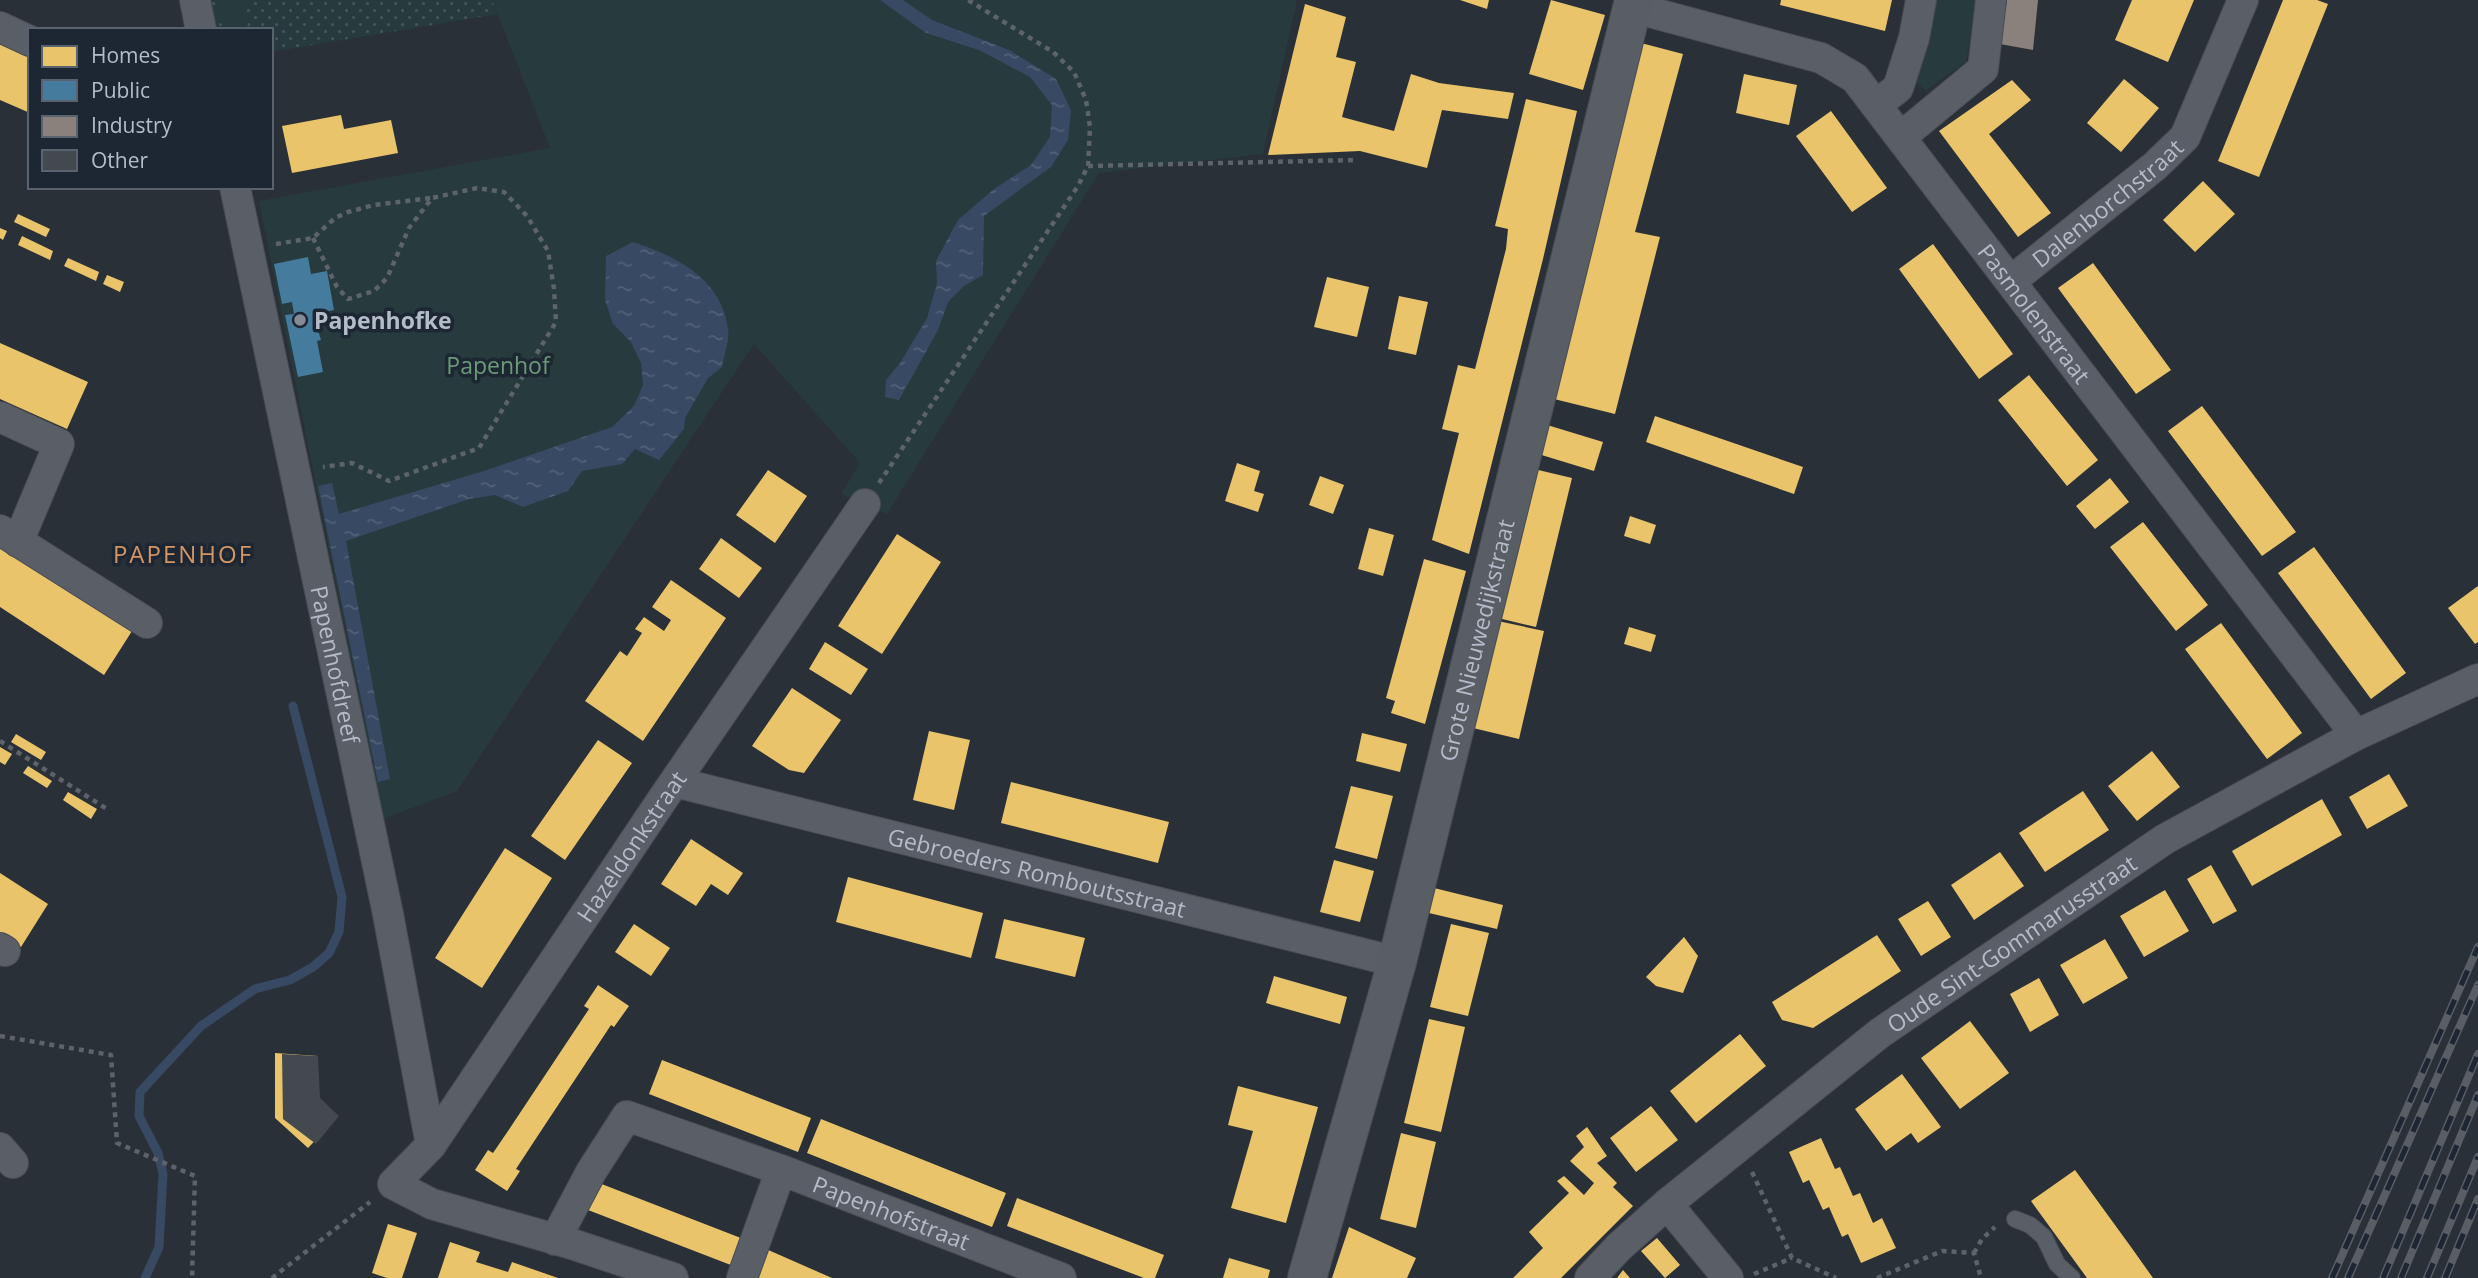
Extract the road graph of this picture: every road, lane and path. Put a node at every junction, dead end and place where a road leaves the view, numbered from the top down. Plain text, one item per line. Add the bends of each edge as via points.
1 (195, 0) edge
2 (968, 0) edge
3 (1921, 0) edge
4 (1991, 0) edge
5 (2243, 0) edge
6 (1632, 4) edge
7 (0, 27) edge
8 (201, 28) edge
9 (28, 40) edge
10 (1876, 105) junction
11 (1901, 137) junction
12 (1355, 160) dead end
13 (1088, 166) junction
14 (235, 189) edge
15 (432, 198) junction
16 (313, 238) junction
17 (248, 249) junction
18 (2011, 281) junction
19 (0, 417) edge
20 (295, 470) junction
21 (865, 504) joint
22 (9, 536) edge
23 (147, 623) dead end
24 (2478, 678) edge
25 (2356, 735) junction
26 (0, 741) edge
27 (675, 782) junction
28 (107, 809) dead end
29 (1397, 962) junction
30 (0, 1036) edge
31 (430, 1145) junction
32 (1740, 1145) junction
33 (781, 1170) junction
34 (393, 1184) junction
35 (1667, 1204) junction
36 (2015, 1219) joint
37 (555, 1240) junction
38 (1973, 1253) junction
39 (1792, 1258) junction
40 (997, 1266) edge
41 (192, 1278) edge
42 (272, 1278) edge
43 (673, 1278) edge
44 (741, 1278) edge
45 (1061, 1278) edge
46 (1307, 1278) edge
47 (1590, 1278) edge
48 (1728, 1278) edge
49 (1744, 1278) edge
50 (1836, 1278) edge
51 (1877, 1278) edge
52 (1981, 1278) edge
53 (2072, 1278) edge

1 - 8 street
2 - 13 path via 1053,52 1074,72 1086,100
3 - 10 street via 1898,88
4 - 11 street via 1983,69
5 - 18 street, Dalenborchstraat via 2185,137
6 - 10 street, Pasmolenstraat via 1821,58 1855,78
6 - 29 main road, Grote Nieuwedijkstraat
7 - 9 street
10 - 11 street, Pasmolenstraat
11 - 18 street, Pasmolenstraat
12 - 13 path
13 - 21 path
14 - 17 street, Papenhofdreef
15 - 16 path via 348,212
15 - 16 path via 410,228 387,278 374,291 348,299 337,287
15 - 20 path via 477,188 504,192 527,216 548,251 556,322 479,448 389,481 352,463
16 - 17 path
17 - 20 street, Papenhofdreef
18 - 25 street, Pasmolenstraat
19 - 22 street via 59,444
20 - 31 street, Papenhofdreef via 388,914
21 - 27 street, Hazeldonkstraat
22 - 23 street
24 - 25 street, Oude Sint-Gommarusstraat
25 - 32 street, Oude Sint-Gommarusstraat via 2165,839 1880,1033
26 - 28 path
27 - 29 street, Gebroeders Romboutsstraat
27 - 31 street, Hazeldonkstraat
29 - 46 main road, Grote Nieuwedijkstraat
30 - 41 path via 111,1055 117,1143 195,1176
31 - 34 street, Hazeldonkstraat
32 - 35 street, Oude Sint-Gommarusstraat
32 - 39 path
33 - 37 street, Papenhofstraat via 627,1116
33 - 40 street, Papenhofstraat
33 - 44 street
34 - 37 street via 432,1204
34 - 42 path
35 - 47 street, Oude Sint-Gommarusstraat
35 - 48 street
36 - 38 path via 1989,1231
36 - 53 lane via 2044,1237 2057,1264
37 - 43 street
38 - 51 path via 1942,1251
38 - 52 path
39 - 49 path
39 - 50 path
40 - 45 street, Papenhofstraat

